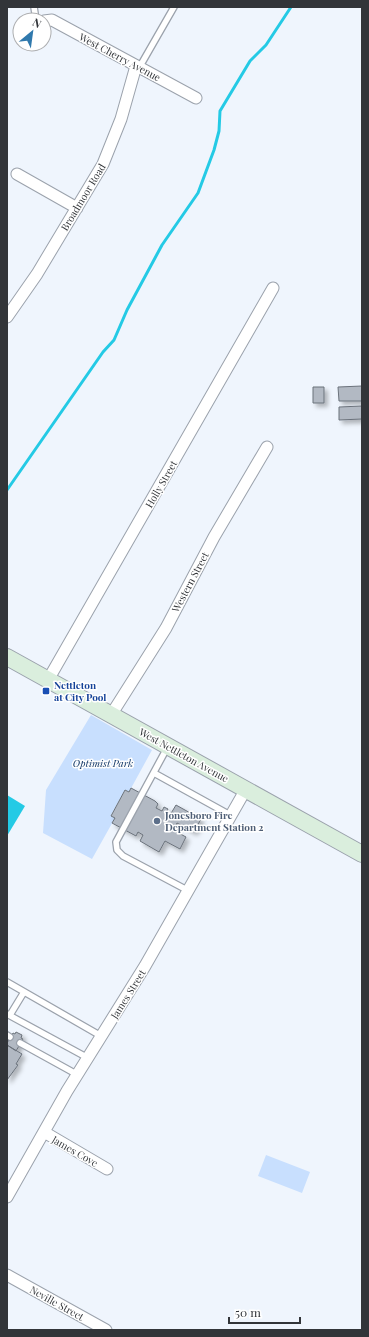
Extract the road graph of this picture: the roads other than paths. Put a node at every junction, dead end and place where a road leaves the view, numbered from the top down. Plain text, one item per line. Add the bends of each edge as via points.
1 (174, 7) edge
2 (52, 20) edge
3 (138, 67) junction
4 (196, 98) dead end
5 (17, 174) dead end
6 (77, 208) junction
7 (273, 288) dead end
8 (7, 317) edge
9 (267, 448) dead end
10 (7, 657) edge
11 (48, 680) junction
12 (111, 715) junction
13 (168, 747) junction
14 (154, 773) junction
15 (246, 789) junction
16 (230, 816) junction
17 (362, 854) edge
18 (187, 890) junction
19 (7, 982) edge
20 (24, 992) junction
21 (8, 1015) edge
22 (101, 1036) junction
23 (20, 1043) dead end
24 (88, 1058) junction
25 (78, 1075) junction
26 (44, 1132) junction
27 (107, 1169) dead end
28 (7, 1197) edge
29 (7, 1275) edge
30 (106, 1330) edge

1 - 3 lane
2 - 3 street, West Cherry Avenue
3 - 4 street, West Cherry Avenue
3 - 6 street, Broadmoor Road via 108,153
5 - 6 street
6 - 8 street, Broadmoor Road
7 - 11 street, Holly Street
9 - 12 street, Western Street via 214,537 166,628
10 - 11 street, West Nettleton Avenue
11 - 12 street, West Nettleton Avenue
12 - 13 street, West Nettleton Avenue
13 - 14 lane
13 - 15 street, West Nettleton Avenue
14 - 16 lane
14 - 18 lane via 116,842 117,850 123,856
15 - 16 street, James Street
15 - 17 street, West Nettleton Avenue
16 - 18 street, James Street
18 - 22 street, James Street via 145,966
19 - 20 lane
20 - 21 lane
20 - 22 lane
21 - 24 lane
22 - 24 street, James Street
23 - 25 lane
24 - 25 street, James Street
25 - 26 street, James Street
26 - 27 street, James Cove
26 - 28 street, James Street
29 - 30 street, Neville Street

